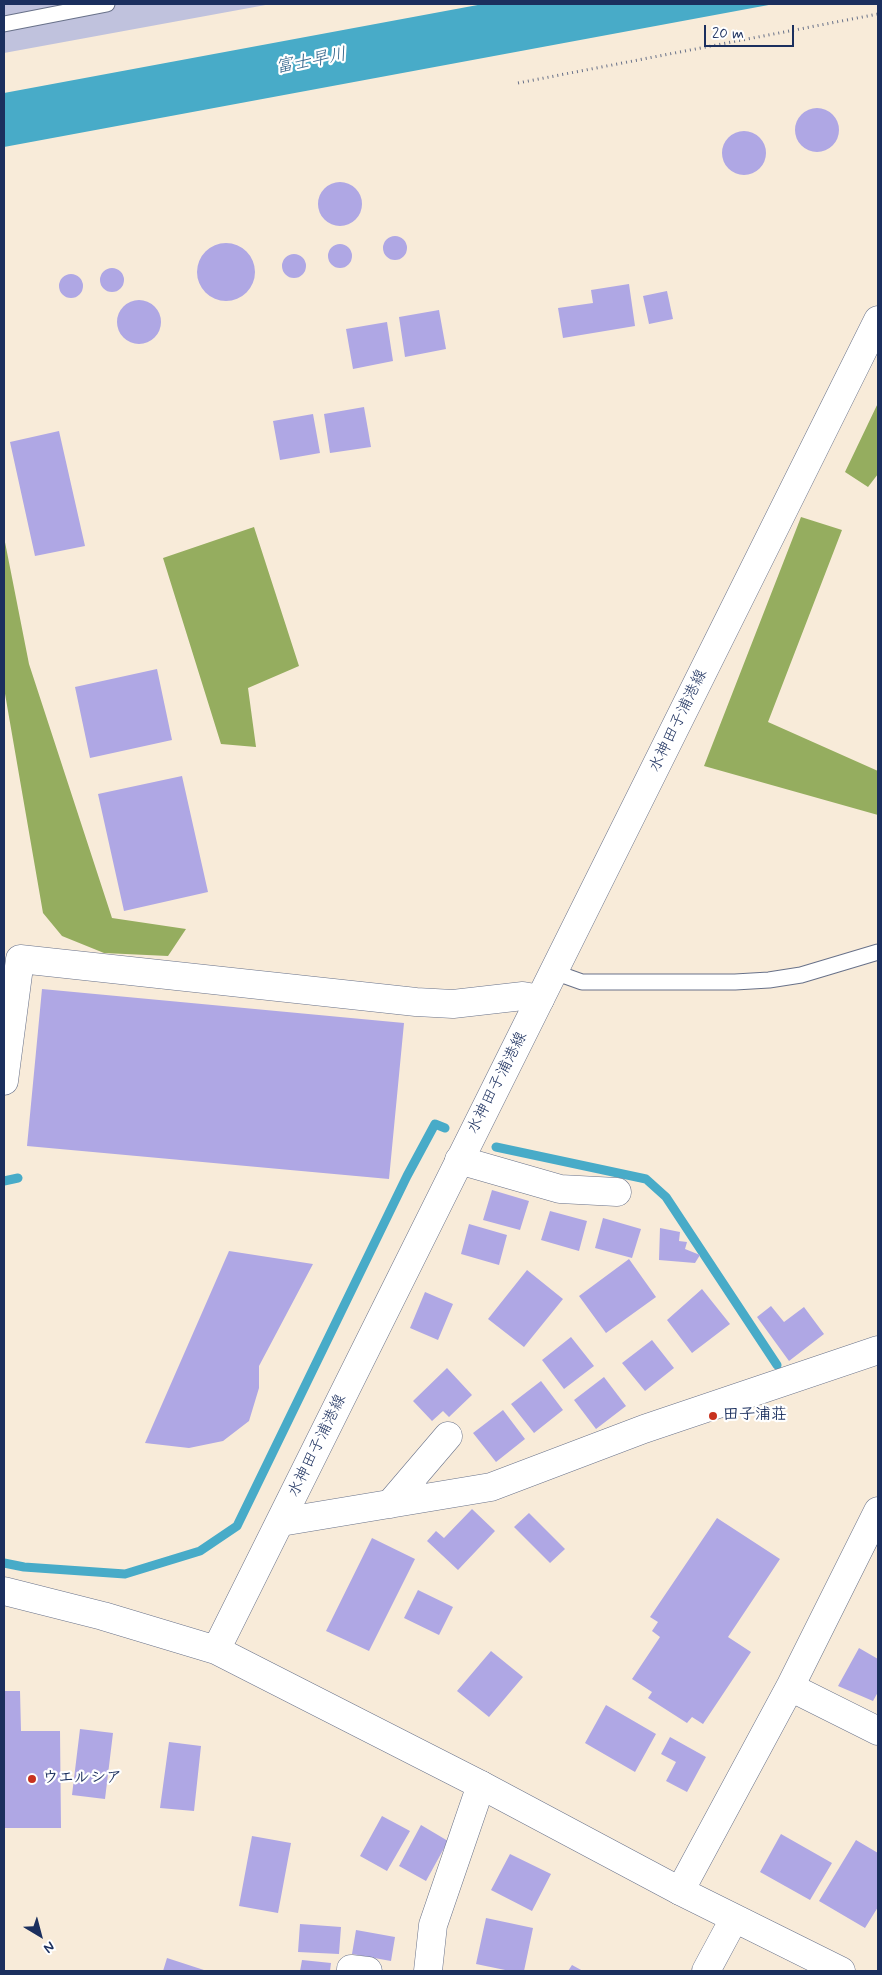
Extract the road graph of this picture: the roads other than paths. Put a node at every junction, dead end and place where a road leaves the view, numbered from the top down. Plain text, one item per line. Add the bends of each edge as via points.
1 (107, 4) edge
2 (4, 24) edge
3 (878, 320) edge
4 (878, 952) edge
5 (554, 972) junction
6 (540, 999) junction
7 (4, 1081) edge
8 (459, 1160) junction
9 (617, 1192) dead end
10 (878, 1350) edge
11 (448, 1436) dead end
12 (390, 1504) junction
13 (878, 1511) edge
14 (280, 1522) junction
15 (4, 1591) edge
16 (216, 1650) junction
17 (790, 1687) junction
18 (878, 1731) edge
19 (481, 1785) junction
20 (680, 1892) junction
21 (734, 1919) junction
22 (351, 1971) edge
23 (368, 1971) edge
24 (428, 1971) edge
25 (706, 1971) edge
26 (841, 1971) edge

1 - 2 lane
3 - 5 street, 水神田子浦港線
4 - 5 lane via 769,980 582,982
5 - 6 street, 水神田子浦港線
6 - 7 street via 523,996 454,1004 416,1002 20,959
6 - 8 street, 水神田子浦港線
8 - 9 street via 560,1189
8 - 14 street, 水神田子浦港線
10 - 12 street via 644,1429 492,1487
11 - 12 street
12 - 14 street
13 - 17 street
14 - 16 street, 水神田子浦港線
15 - 16 street
16 - 19 street
17 - 18 street
17 - 20 street
19 - 20 street
19 - 24 street via 433,1925
20 - 21 street
21 - 25 street
21 - 26 street
22 - 23 street

